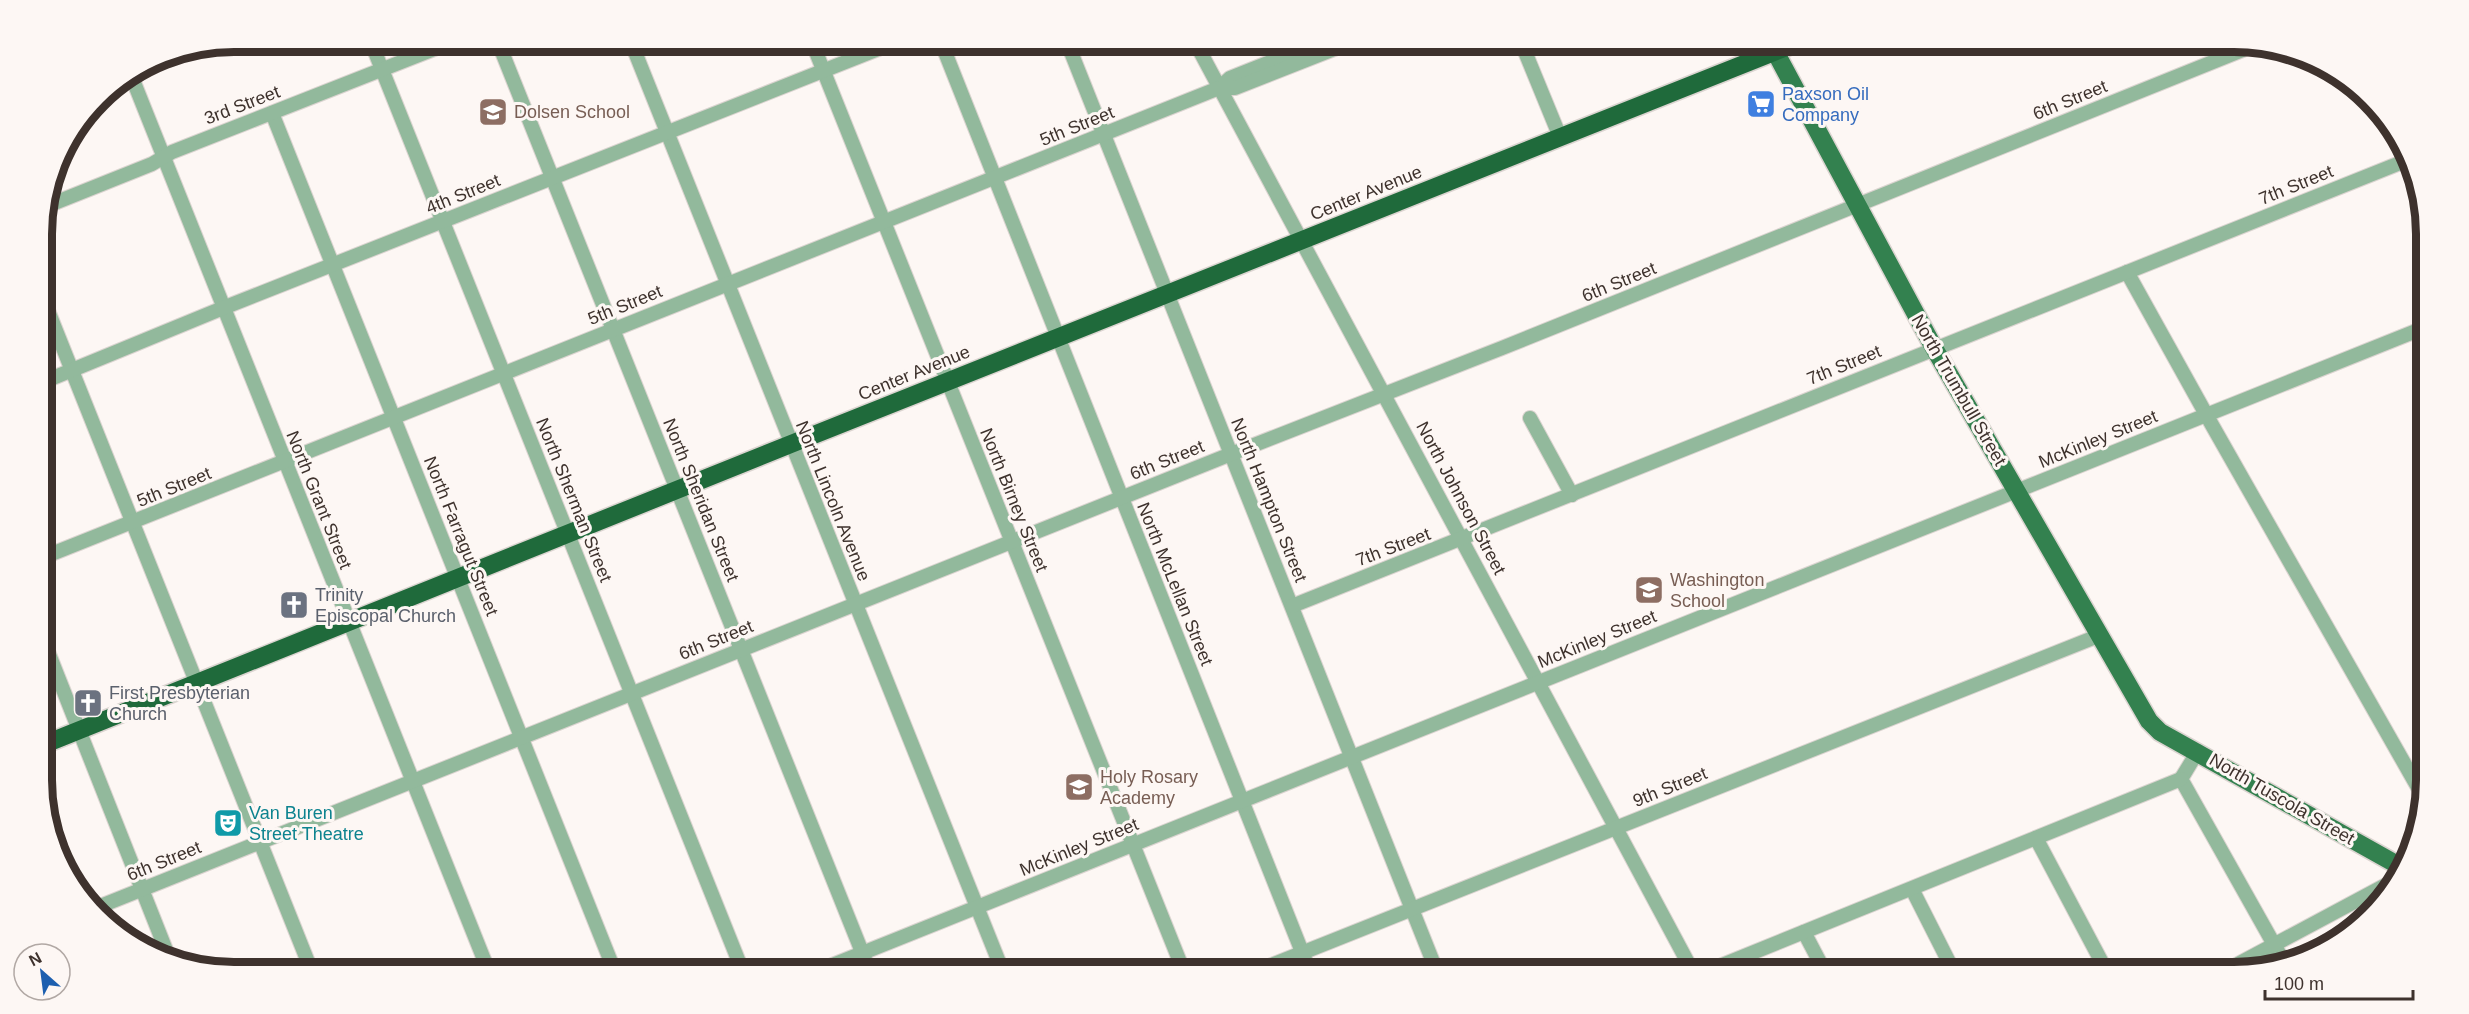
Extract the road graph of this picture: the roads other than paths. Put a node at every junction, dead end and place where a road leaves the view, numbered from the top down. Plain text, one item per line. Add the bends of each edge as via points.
1 (1294, 52) edge
2 (1323, 52) edge
3 (1525, 52) edge
4 (1761, 52) edge
5 (1776, 52) edge
6 (2237, 52) edge
7 (376, 53) edge
8 (423, 53) edge
9 (502, 53) edge
10 (635, 53) edge
11 (817, 53) edge
12 (869, 53) edge
13 (945, 53) edge
14 (1071, 53) edge
15 (1200, 53) edge
16 (382, 68) junction
17 (824, 70) junction
18 (133, 84) edge
19 (1219, 88) junction
20 (272, 112) junction
21 (666, 132) junction
22 (1104, 135) junction
23 (1560, 137) junction
24 (163, 158) junction
25 (2401, 162) edge
26 (552, 178) junction
27 (996, 178) junction
28 (56, 202) edge
29 (1857, 206) junction
30 (443, 221) junction
31 (884, 222) junction
32 (1304, 241) junction
33 (333, 266) junction
34 (2127, 272) junction
35 (726, 284) junction
36 (1168, 294) junction
37 (223, 308) junction
38 (53, 322) edge
39 (613, 329) junction
40 (2416, 331) edge
41 (1058, 338) junction
42 (1934, 348) junction
43 (72, 370) junction
44 (503, 373) junction
45 (53, 378) edge
46 (948, 382) junction
47 (1385, 395) junction
48 (2206, 415) junction
49 (394, 418) junction
50 (1530, 418) dead end
51 (791, 444) junction
52 (1231, 454) junction
53 (285, 462) junction
54 (678, 490) junction
55 (2016, 491) junction
56 (1572, 495) junction
57 (1121, 498) junction
58 (133, 522) junction
59 (568, 534) junction
60 (1463, 539) junction
61 (1011, 541) junction
62 (52, 554) edge
63 (458, 579) junction
64 (855, 605) junction
65 (1292, 606) junction
66 (349, 624) junction
67 (2098, 636) junction
68 (741, 649) junction
69 (52, 663) edge
70 (1538, 682) junction
71 (198, 683) junction
72 (632, 694) junction
73 (80, 731) junction
74 (2160, 732) joint
75 (521, 737) junction
76 (52, 741) edge
77 (2198, 751) junction
78 (1352, 757) junction
79 (2181, 779) junction
80 (413, 781) junction
81 (2416, 784) edge
82 (1243, 801) junction
83 (1615, 829) junction
84 (2036, 838) junction
85 (260, 842) junction
86 (1133, 844) junction
87 (2396, 864) edge
88 (2381, 888) edge
89 (142, 889) junction
90 (1912, 889) junction
91 (103, 905) edge
92 (977, 908) junction
93 (1413, 909) junction
94 (1804, 932) junction
95 (2274, 945) junction
96 (165, 948) edge
97 (862, 953) junction
98 (1302, 953) junction
99 (2280, 955) edge
100 (1281, 961) edge
101 (1306, 961) edge
102 (1433, 961) edge
103 (1687, 961) edge
104 (1732, 961) edge
105 (1820, 961) edge
106 (1949, 961) edge
107 (2101, 961) edge
108 (2244, 961) edge
109 (308, 962) edge
110 (485, 962) edge
111 (611, 962) edge
112 (739, 962) edge
113 (840, 962) edge
114 (866, 962) edge
115 (999, 962) edge
116 (1180, 962) edge

1 - 19 street, 5th Street via 1230,78
2 - 19 street, 5th Street via 1235,88
3 - 23 street
4 - 23 highway, Center Avenue
5 - 29 main road, North Trumbull Street
6 - 29 street, 6th Street
7 - 16 street, North Sherman Street
8 - 16 street, 3rd Street
9 - 26 street, North Sheridan Street
10 - 21 street, North Lincoln Avenue
11 - 17 street, North Birney Street
12 - 17 street, 4th Street
13 - 27 street, North McLellan Street
14 - 22 street, North Hampton Street
15 - 19 street, North Johnson Street
16 - 20 street, 3rd Street
16 - 30 street, North Sherman Street
17 - 21 street, 4th Street
17 - 31 street, North Birney Street
18 - 24 street, North Grant Street
19 - 22 street, 5th Street
19 - 32 street, North Johnson Street
20 - 24 street, 3rd Street
20 - 33 street, North Farragut Street
21 - 26 street, 4th Street
21 - 35 street, North Lincoln Avenue
22 - 27 street, 5th Street
22 - 36 street, North Hampton Street
23 - 32 highway, Center Avenue
24 - 28 street, 3rd Street
24 - 37 street, North Grant Street
25 - 34 street, 7th Street
26 - 30 street, 4th Street
26 - 39 street, North Sheridan Street
27 - 31 street, 5th Street
27 - 41 street, North McLellan Street
29 - 42 main road, North Trumbull Street
29 - 47 street, 6th Street
30 - 33 street, 4th Street
30 - 44 street, North Sherman Street
31 - 35 street, 5th Street
31 - 46 street, North Birney Street
32 - 36 highway, Center Avenue
32 - 47 street, North Johnson Street
33 - 37 street, 4th Street
33 - 49 street, North Farragut Street
34 - 42 street, 7th Street
34 - 48 street
35 - 39 street, 5th Street
35 - 51 street, North Lincoln Avenue
36 - 41 highway, Center Avenue
36 - 52 street, North Hampton Street
37 - 43 street, 4th Street
37 - 53 street, North Grant Street
38 - 43 street
39 - 44 street, 5th Street
39 - 54 street, North Sheridan Street
40 - 48 street, McKinley Street
41 - 46 highway, Center Avenue
41 - 57 street, North McLellan Street
42 - 55 main road, North Trumbull Street
42 - 56 street, 7th Street
43 - 45 street, 4th Street
43 - 58 street
44 - 49 street, 5th Street
44 - 59 street, North Sherman Street
46 - 51 highway, Center Avenue
46 - 61 street, North Birney Street
47 - 52 street, 6th Street
47 - 60 street, North Johnson Street
48 - 55 street, McKinley Street
48 - 81 street
49 - 53 street, 5th Street
49 - 63 street, North Farragut Street
50 - 56 street
51 - 54 highway, Center Avenue
51 - 64 street, North Lincoln Avenue
52 - 57 street, 6th Street
52 - 65 street, North Hampton Street
53 - 58 street, 5th Street
53 - 66 street, North Grant Street
54 - 59 highway, Center Avenue
54 - 68 street, North Sheridan Street
55 - 67 main road, North Trumbull Street
55 - 70 street, McKinley Street
56 - 60 street, 7th Street
57 - 61 street, 6th Street
57 - 82 street, North McLellan Street
58 - 62 street, 5th Street
58 - 71 street
59 - 63 highway, Center Avenue
59 - 72 street, North Sherman Street
60 - 65 street, 7th Street
60 - 70 street, North Johnson Street
61 - 64 street, 6th Street
61 - 86 street, North Birney Street
63 - 66 highway, Center Avenue
63 - 75 street, North Farragut Street
64 - 68 street, 6th Street
64 - 92 street, North Lincoln Avenue
65 - 78 street, North Hampton Street
66 - 71 highway, Center Avenue
66 - 80 street, North Grant Street
67 - 74 main road, North Trumbull Street
67 - 83 street, 9th Street
68 - 72 street, 6th Street
68 - 97 street, North Sheridan Street
69 - 73 street
70 - 78 street, McKinley Street
70 - 83 street, North Johnson Street
71 - 73 highway, Center Avenue
71 - 85 street
72 - 75 street, 6th Street
72 - 112 street, North Sherman Street
73 - 76 highway, Center Avenue
73 - 89 street
74 - 77 main road, North Tuscola Street
75 - 80 street, 6th Street
75 - 111 street, North Farragut Street
77 - 79 street
77 - 87 main road, North Tuscola Street
78 - 82 street, McKinley Street
78 - 93 street, North Hampton Street
79 - 84 street
79 - 95 street
80 - 85 street, 6th Street
80 - 110 street, North Grant Street
82 - 86 street, McKinley Street
82 - 98 street, North McLellan Street
83 - 93 street, 9th Street
83 - 103 street, North Johnson Street
84 - 90 street
84 - 107 street
85 - 89 street, 6th Street
85 - 109 street
86 - 92 street, McKinley Street
86 - 116 street, North Birney Street
88 - 95 street
89 - 91 street, 6th Street
89 - 96 street
90 - 94 street
90 - 106 street
92 - 97 street, McKinley Street
92 - 115 street, North Lincoln Avenue
93 - 98 street, 9th Street
93 - 102 street, North Hampton Street
94 - 104 street
94 - 105 street
95 - 99 street
95 - 108 street
97 - 113 street, McKinley Street
97 - 114 street, North Sheridan Street
98 - 100 street, 9th Street
98 - 101 street, North McLellan Street

